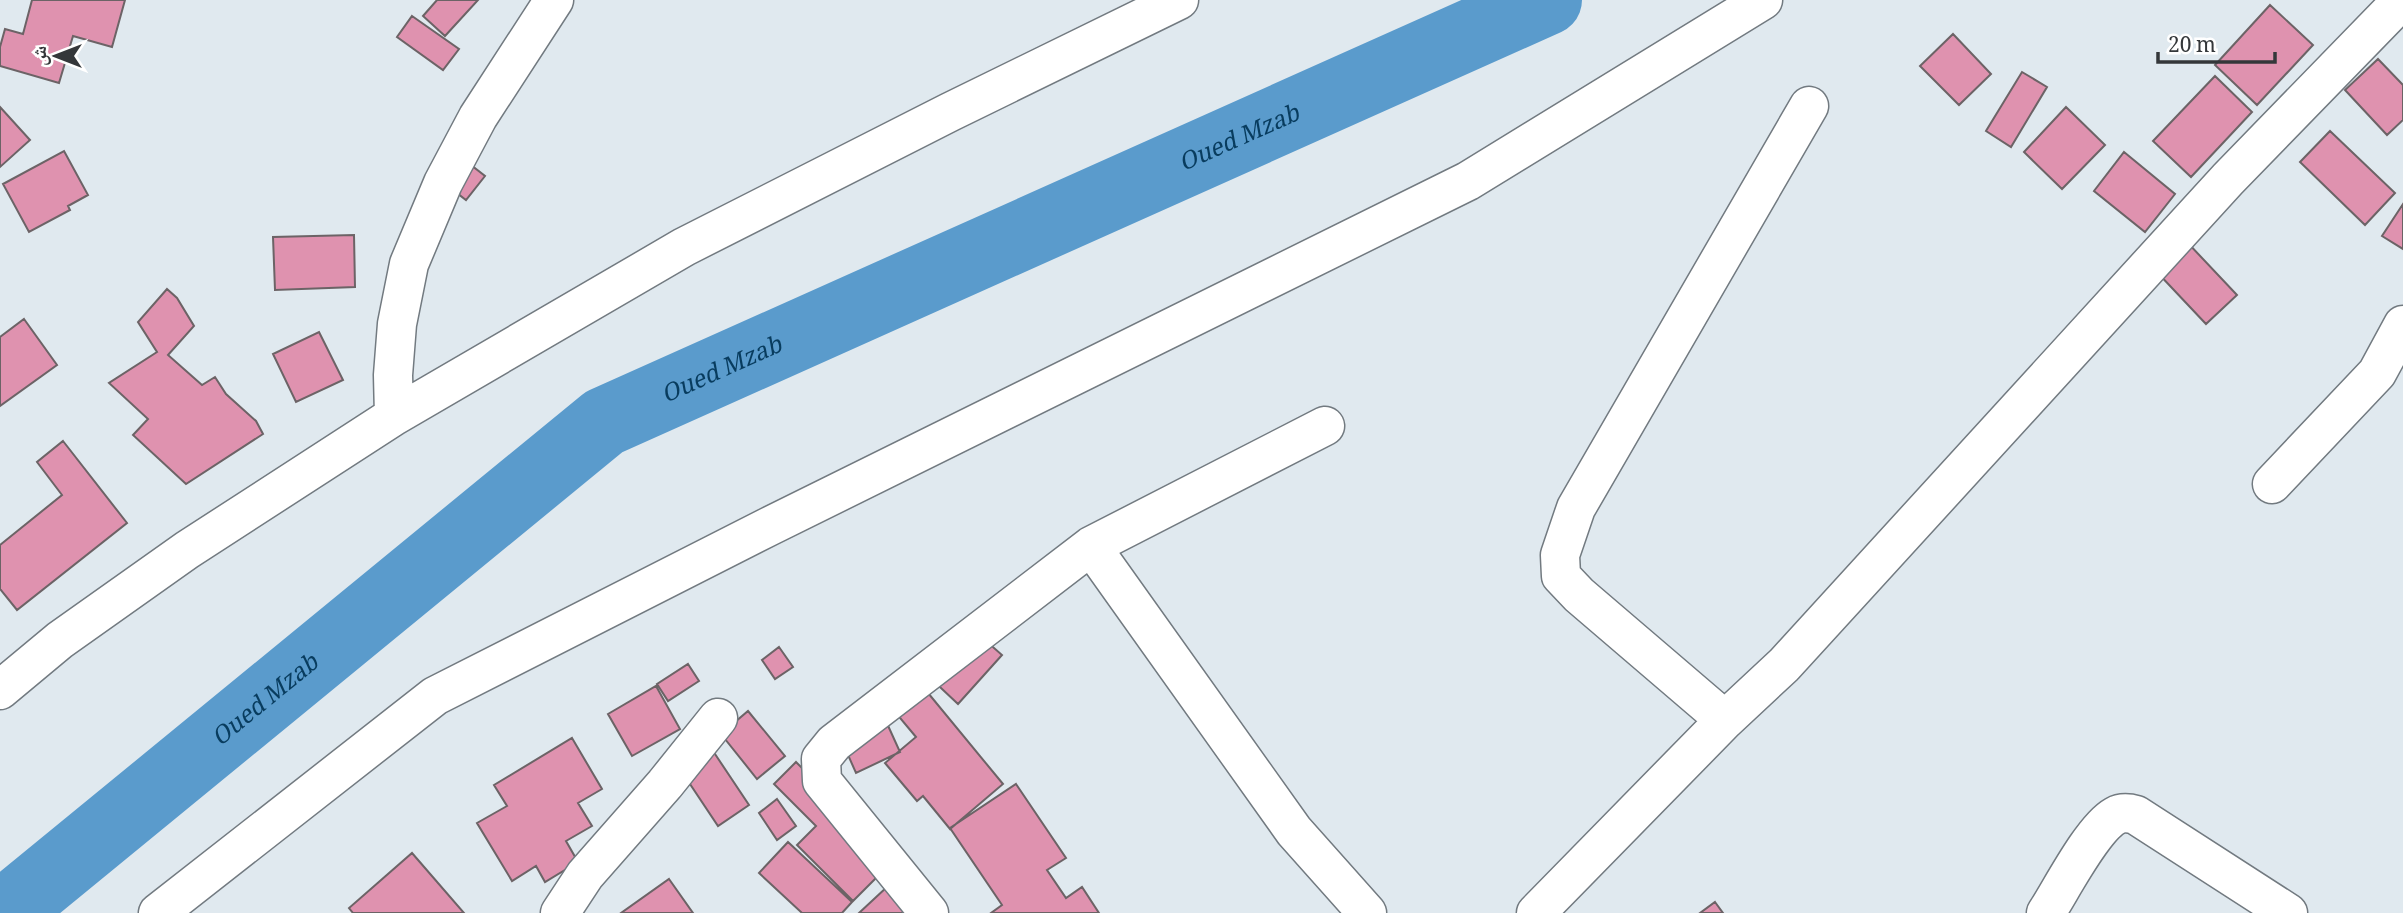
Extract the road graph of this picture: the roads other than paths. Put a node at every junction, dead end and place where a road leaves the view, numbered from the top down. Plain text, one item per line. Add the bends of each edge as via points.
1 (554, 0) edge
2 (1179, 0) edge
3 (1763, 0) edge
4 (2402, 0) edge
5 (1809, 106) dead end
6 (2403, 325) edge
7 (394, 416) junction
8 (1325, 426) dead end
9 (2272, 484) dead end
10 (1091, 546) junction
11 (0, 690) edge
12 (718, 718) dead end
13 (1725, 720) junction
14 (158, 913) edge
15 (560, 913) edge
16 (929, 913) edge
17 (1367, 913) edge
18 (1536, 913) edge
19 (2046, 913) edge
20 (2288, 913) edge

1 - 7 street via 478,117 408,264 397,324
2 - 7 street via 684,247
3 - 14 street via 1468,181 782,519 435,696
4 - 13 street via 2228,179 1784,665
5 - 13 street via 1576,508 1560,555 1561,576 1579,595
6 - 9 street via 2377,373
7 - 11 street via 187,550 60,640
8 - 10 street
10 - 16 street via 834,743 821,759 822,781
10 - 17 street via 1294,831
12 - 15 street via 586,875
13 - 18 street
19 - 20 street via 2095,836 2116,816 2127,813

